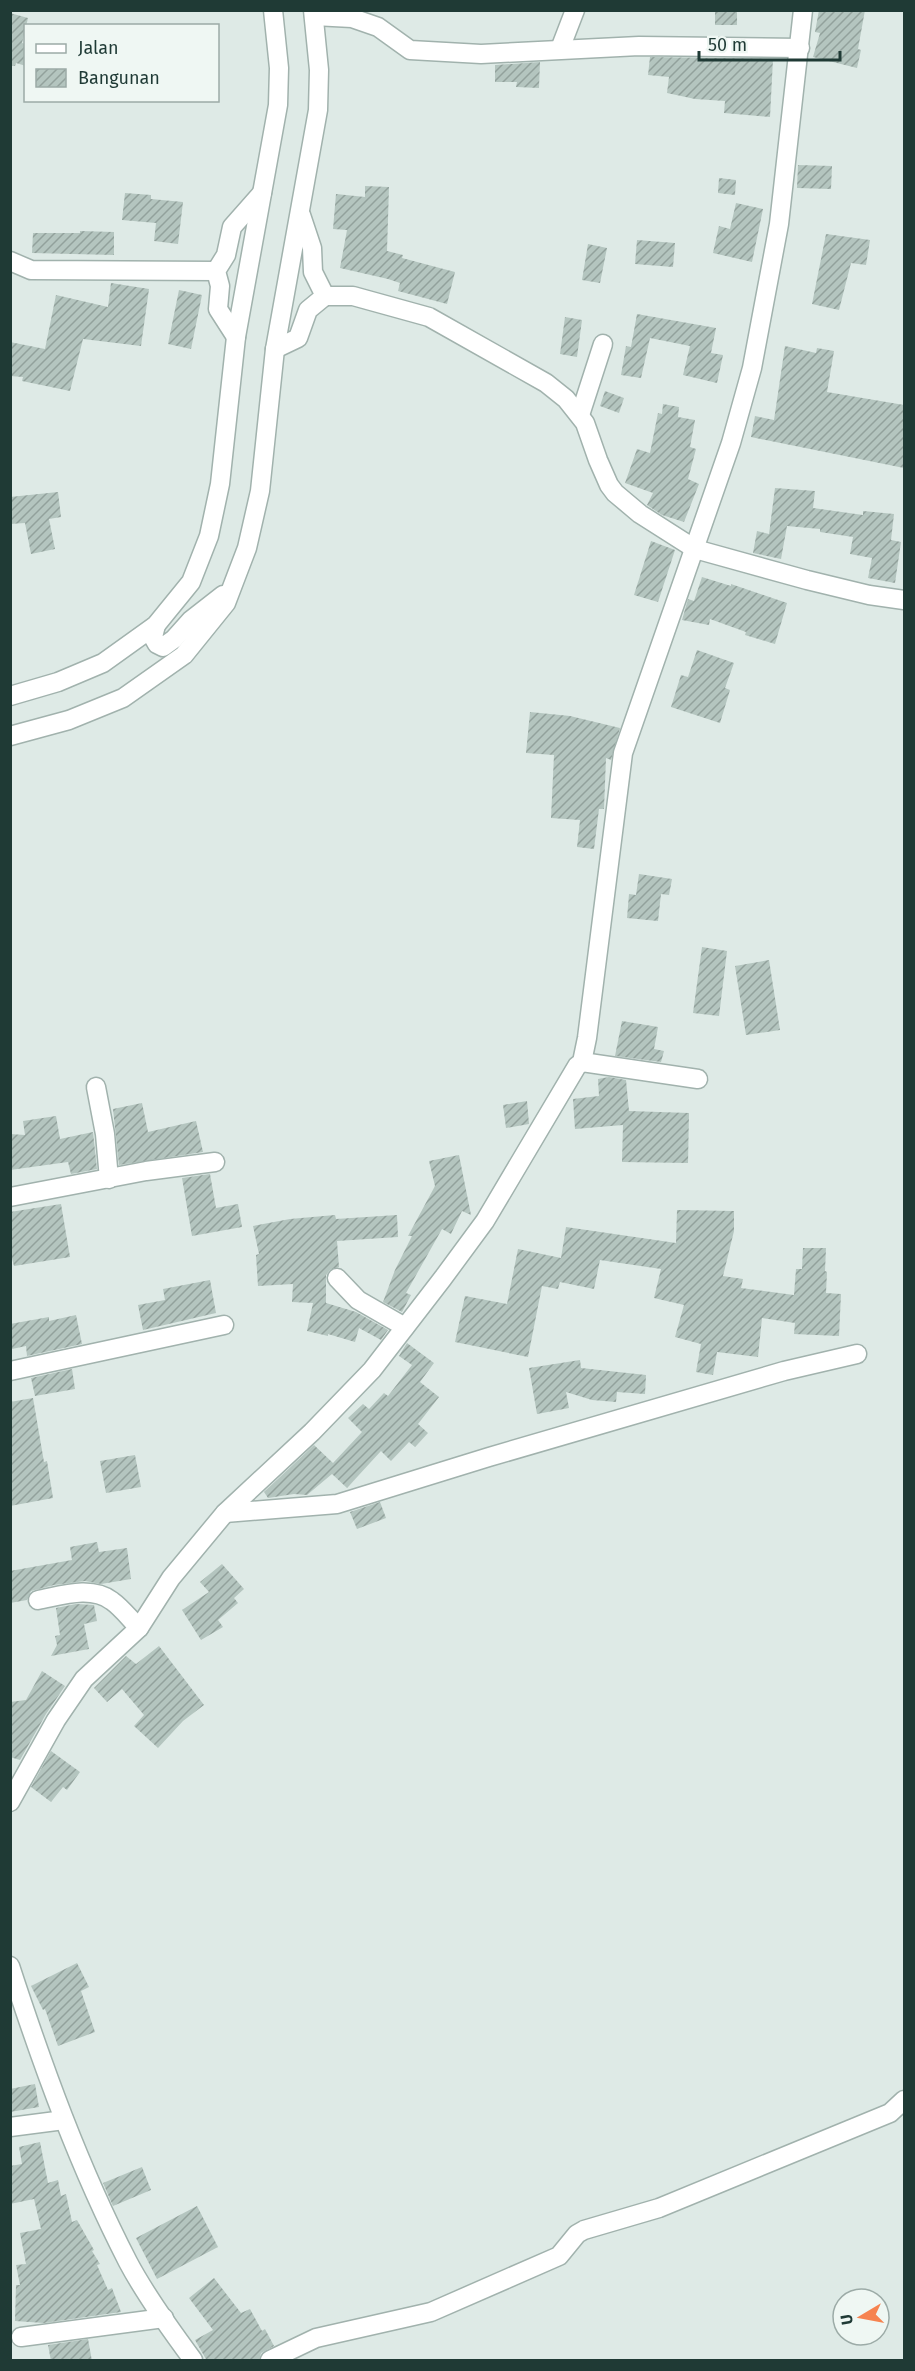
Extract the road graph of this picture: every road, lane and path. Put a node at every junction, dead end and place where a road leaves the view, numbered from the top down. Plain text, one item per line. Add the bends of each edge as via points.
1 (575, 10) edge
2 (803, 10) edge
3 (273, 13) edge
4 (313, 13) edge
5 (800, 48) junction
6 (560, 49) junction
7 (262, 193) junction
8 (301, 214) junction
9 (10, 261) edge
10 (216, 271) junction
11 (324, 296) junction
12 (236, 337) junction
13 (603, 344) dead end
14 (275, 349) junction
15 (580, 415) junction
16 (695, 549) junction
17 (231, 589) junction
18 (904, 600) edge
19 (156, 625) junction
20 (10, 696) edge
21 (10, 736) edge
22 (582, 1062) junction
23 (698, 1079) dead end
24 (96, 1086) dead end
25 (215, 1162) dead end
26 (109, 1179) junction
27 (10, 1197) edge
28 (337, 1278) dead end
29 (224, 1325) dead end
30 (405, 1327) junction
31 (857, 1354) dead end
32 (10, 1371) edge
33 (225, 1513) junction
34 (38, 1600) dead end
35 (139, 1628) junction
36 (10, 1802) edge
37 (10, 1966) edge
38 (904, 2100) edge
39 (64, 2120) junction
40 (10, 2127) edge
41 (164, 2318) junction
42 (21, 2337) dead end
43 (193, 2361) edge
44 (270, 2361) edge

1 - 6 street
2 - 5 street
3 - 7 street via 279,68 278,105
4 - 6 street via 352,18 378,27 410,50 481,54
4 - 8 street via 319,70 318,110
5 - 6 street
5 - 16 street via 779,224 752,368
7 - 10 street via 232,227
7 - 12 street
8 - 11 street via 312,248 313,272
8 - 14 street
9 - 10 street via 31,270
10 - 12 street via 220,286 218,309
11 - 14 street via 308,310 298,338
11 - 15 street via 353,296 429,317 546,383
12 - 19 street via 220,484 209,536 191,582
13 - 15 street
14 - 17 street via 260,491 247,548
15 - 16 street via 615,493
16 - 18 street via 817,583
16 - 22 street via 620,766
17 - 19 street via 163,647 153,637
17 - 21 street via 226,603 184,655 123,698 69,720
19 - 20 street via 103,663
22 - 23 street
22 - 30 street via 485,1221
24 - 26 street
25 - 26 street
26 - 27 street
28 - 30 street via 358,1300
29 - 32 street
30 - 33 street via 372,1370 312,1432
31 - 33 street via 784,1371 337,1504
33 - 35 street via 171,1578
34 - 35 street via 84,1592 96,1594 111,1600
35 - 36 street via 84,1679
37 - 39 street
38 - 44 street via 890,2113 659,2208 584,2230 559,2256 431,2312 316,2338
39 - 40 street
39 - 41 street via 129,2264
41 - 42 street
41 - 43 street

